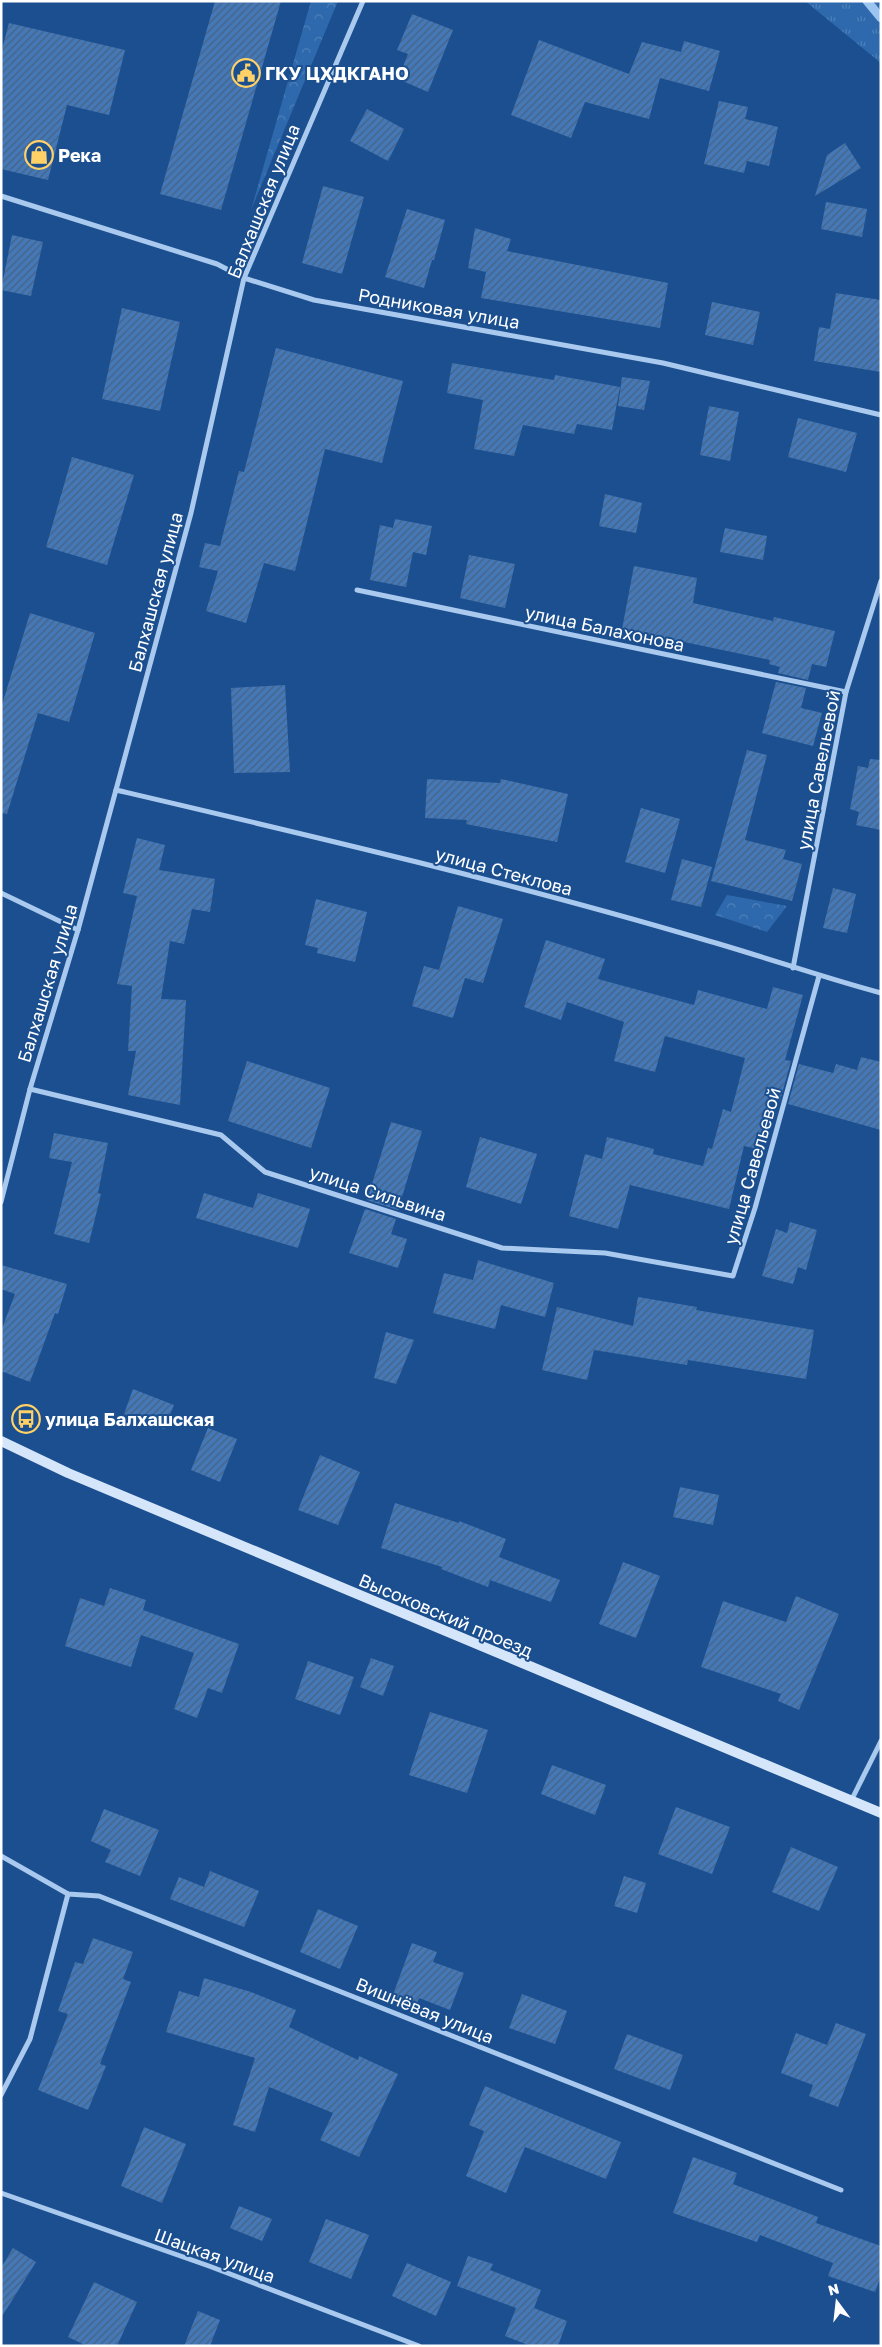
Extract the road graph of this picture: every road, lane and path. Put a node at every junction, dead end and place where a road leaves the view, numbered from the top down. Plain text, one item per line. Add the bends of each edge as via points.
1 (363, 1) edge
2 (1, 196) edge
3 (244, 278) junction
4 (881, 415) edge
5 (881, 581) edge
6 (357, 590) dead end
7 (846, 692) junction
8 (116, 790) junction
9 (1, 893) edge
10 (78, 930) junction
11 (793, 968) junction
12 (819, 976) junction
13 (881, 993) edge
14 (30, 1089) junction
15 (1, 1202) edge
16 (733, 1276) joint
17 (1, 1440) edge
18 (881, 1741) edge
19 (850, 1802) junction
20 (881, 1813) edge
21 (1, 1856) edge
22 (68, 1894) junction
23 (1, 2095) edge
24 (841, 2190) dead end
25 (1, 2193) edge
26 (419, 2346) edge

1 - 3 street, Балхашская улица
2 - 3 street, Родниковая улица via 217,264
3 - 4 street, Родниковая улица via 314,300 663,363
3 - 8 street, Балхашская улица via 191,513
5 - 7 street, улица Савельевой
6 - 7 street, улица Балахонова
7 - 11 street, улица Савельевой
8 - 10 street, Балхашская улица
8 - 11 street, улица Стеклова via 314,836 529,892 703,939
9 - 10 street
10 - 14 street, Балхашская улица
11 - 12 street, улица Стеклова
12 - 13 street, улица Стеклова
12 - 16 street, улица Савельевой
14 - 15 street, Балхашская улица
14 - 16 street, улица Сильвина via 221,1135 265,1172 502,1248 605,1253
17 - 19 street, Высоковский проезд via 68,1473
18 - 19 street
19 - 20 street, Высоковский проезд
21 - 22 street, Вишнёвая улица
22 - 23 street via 30,2039
22 - 24 street, Вишнёвая улица via 99,1896
25 - 26 street, Шацкая улица via 209,2266

